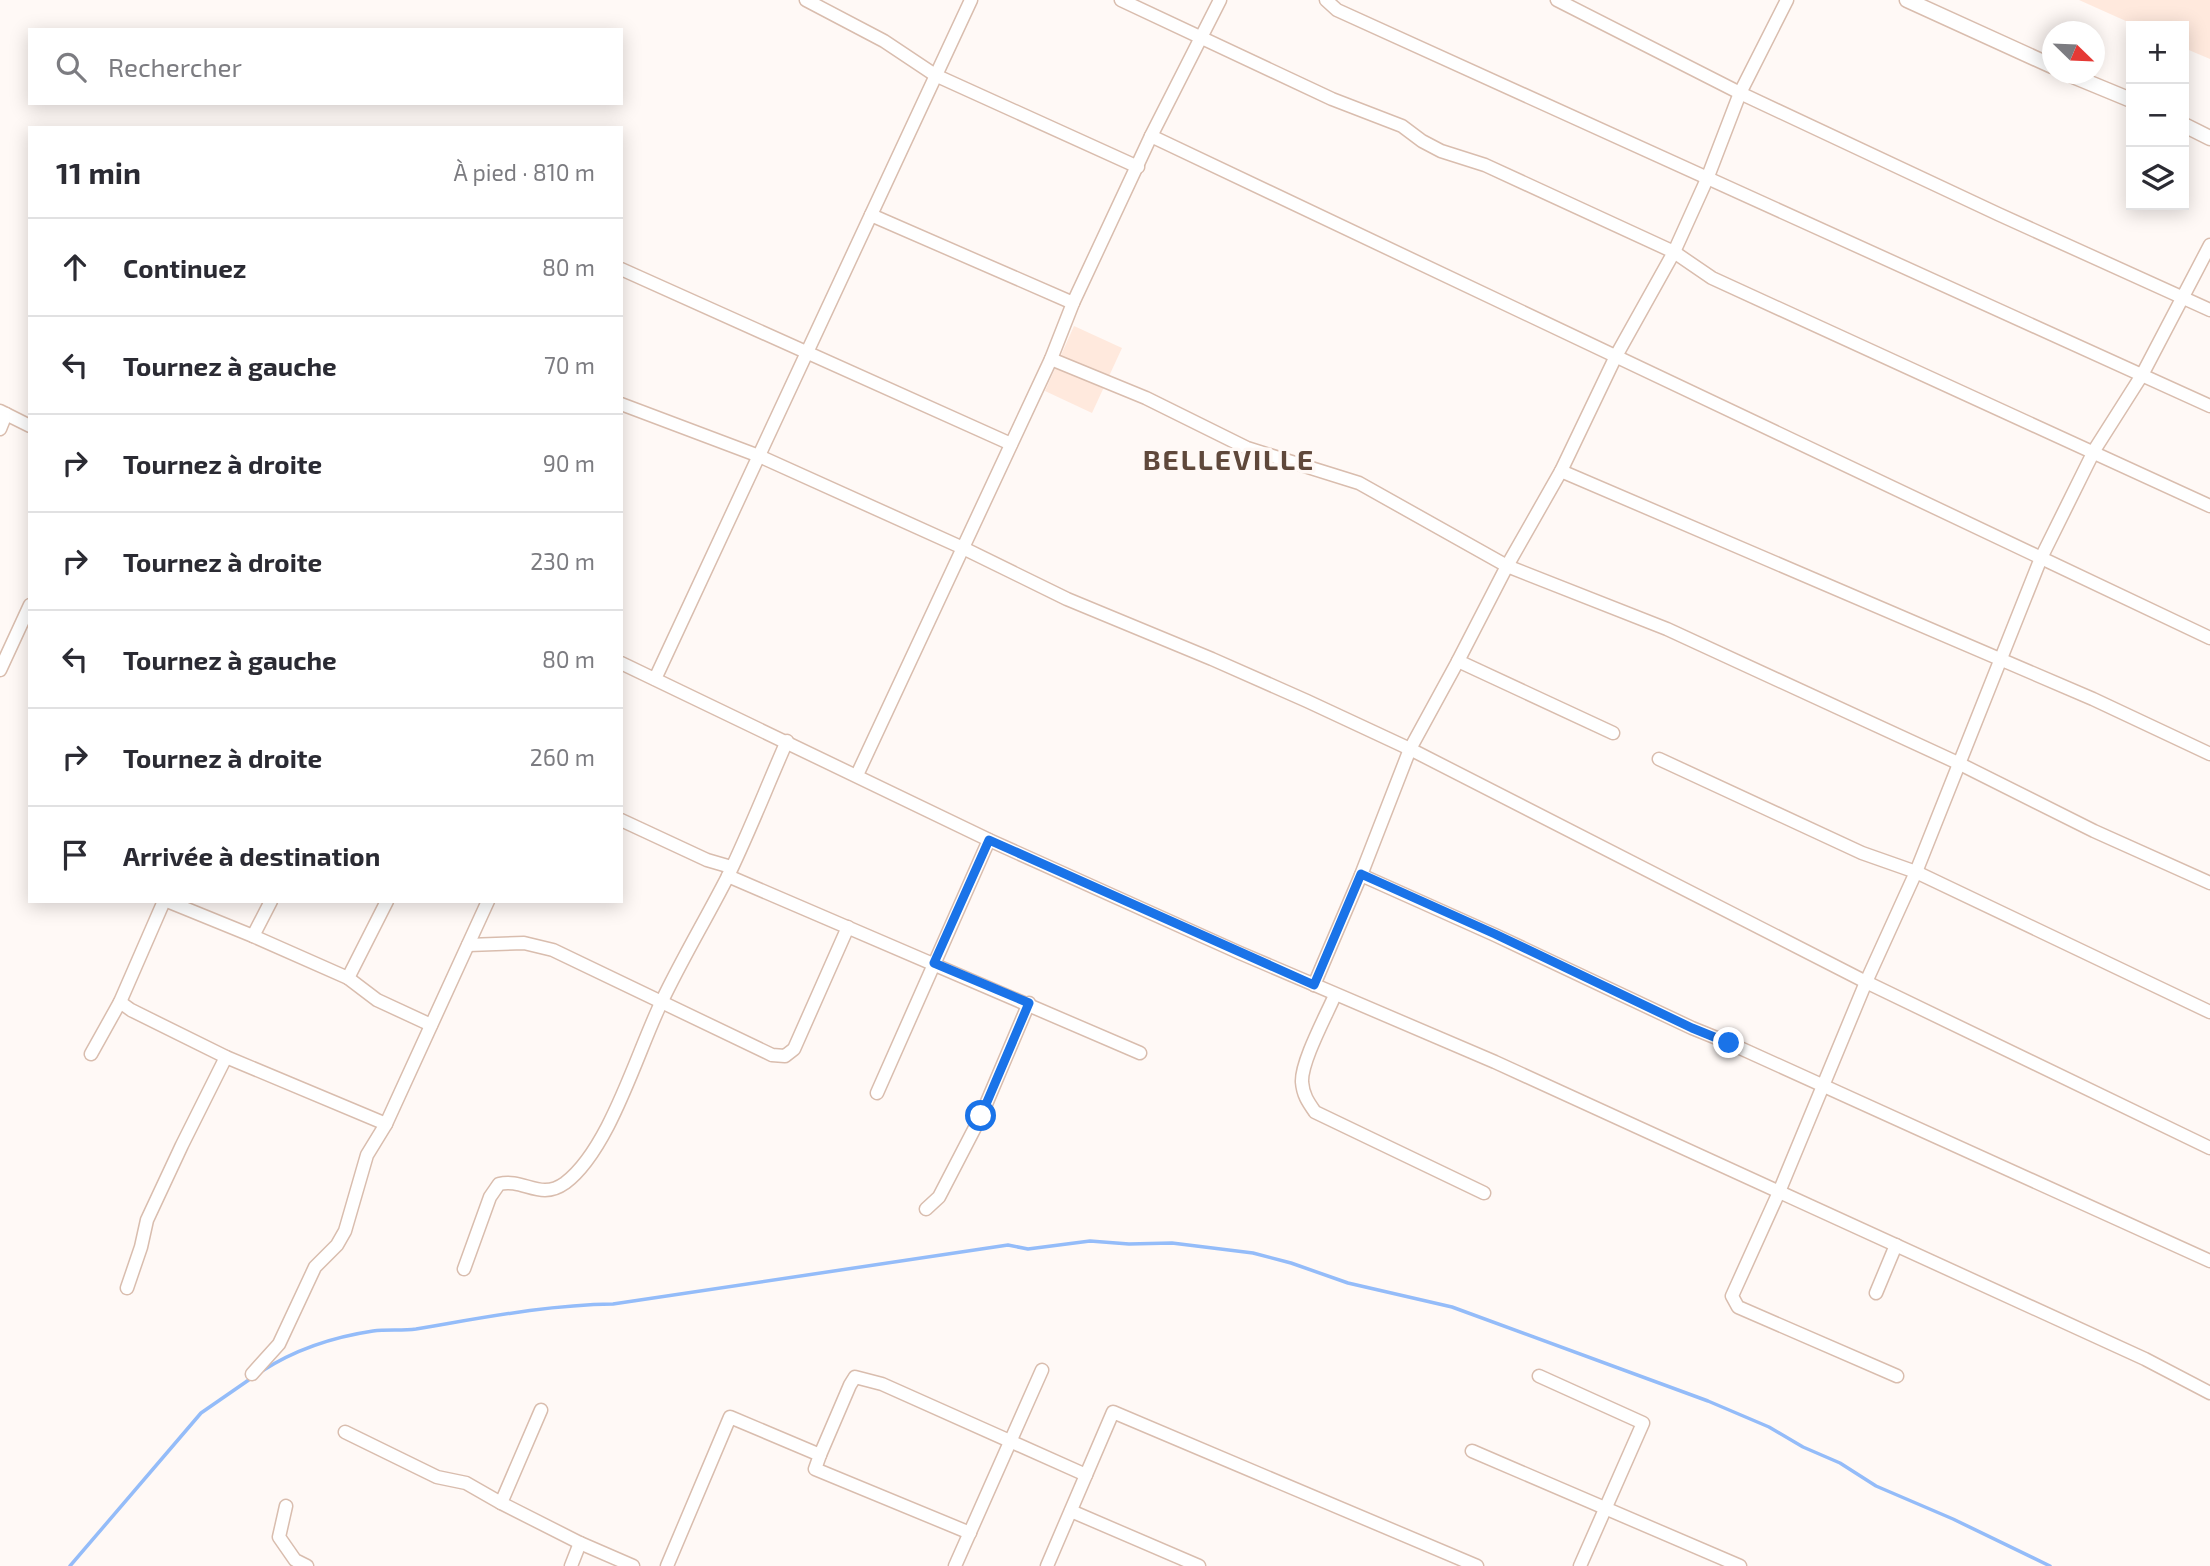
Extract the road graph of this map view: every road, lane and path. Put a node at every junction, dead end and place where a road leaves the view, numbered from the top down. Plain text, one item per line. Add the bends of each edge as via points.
1 (806, 0) edge
2 (971, 0) edge
3 (1121, 0) edge
4 (1220, 0) edge
5 (1326, 0) edge
6 (1557, 0) edge
7 (1787, 0) edge
8 (1907, 0) edge
9 (1203, 37) junction
10 (2042, 61) edge
11 (935, 75) junction
12 (2092, 84) edge
13 (1740, 93) junction
14 (2126, 98) edge
15 (2189, 128) edge
16 (1151, 136) junction
17 (2210, 138) edge
18 (1138, 167) junction
19 (1707, 179) junction
20 (871, 215) junction
21 (2210, 245) edge
22 (1674, 252) junction
23 (623, 270) edge
24 (2183, 298) junction
25 (1073, 303) junction
26 (2210, 310) edge
27 (806, 354) junction
28 (1616, 356) junction
29 (1051, 359) junction
30 (2141, 375) junction
31 (623, 405) edge
32 (2210, 406) edge
33 (3, 413) edge
34 (28, 425) edge
35 (0, 429) edge
36 (1011, 444) junction
37 (2094, 452) junction
38 (759, 456) junction
39 (1561, 471) junction
40 (2210, 506) edge
41 (963, 548) junction
42 (2041, 558) junction
43 (1507, 566) junction
44 (28, 609) edge
45 (2210, 638) edge
46 (1999, 659) junction
47 (1458, 661) junction
48 (623, 664) edge
49 (0, 670) edge
50 (655, 678) junction
51 (1613, 733) dead end
52 (787, 741) junction
53 (1410, 749) junction
54 (2210, 754) edge
55 (1659, 759) dead end
56 (1958, 763) junction
57 (857, 775) junction
58 (623, 821) edge
59 (989, 840) junction
60 (729, 871) junction
61 (1916, 872) junction
62 (1361, 874) junction
63 (2210, 883) edge
64 (164, 903) edge
65 (170, 903) edge
66 (270, 903) edge
67 (386, 903) edge
68 (487, 903) edge
69 (848, 927) junction
70 (253, 936) junction
71 (468, 945) junction
72 (934, 963) junction
73 (348, 978) junction
74 (1866, 982) junction
75 (1314, 985) junction
76 (1335, 995) junction
77 (662, 1001) junction
78 (120, 1002) junction
79 (1029, 1003) junction
80 (2210, 1012) edge
81 (431, 1025) junction
82 (1140, 1052) dead end
83 (91, 1054) dead end
84 (226, 1057) junction
85 (1824, 1086) junction
86 (877, 1093) dead end
87 (386, 1124) junction
88 (2210, 1148) edge
89 (1779, 1192) junction
90 (1484, 1193) dead end
91 (926, 1209) dead end
92 (1896, 1245) junction
93 (2210, 1261) edge
94 (464, 1269) dead end
95 (127, 1288) dead end
96 (1876, 1293) dead end
97 (1042, 1370) dead end
98 (252, 1374) dead end
99 (1539, 1376) dead end
100 (1897, 1376) dead end
101 (2210, 1393) edge
102 (541, 1410) dead end
103 (345, 1433) dead end
104 (1011, 1441) junction
105 (1472, 1451) dead end
106 (820, 1455) junction
107 (1086, 1475) junction
108 (501, 1503) junction
109 (286, 1506) dead end
110 (1606, 1509) junction
111 (1071, 1511) junction
112 (970, 1533) junction
113 (580, 1543) junction
114 (307, 1566) edge
115 (571, 1566) edge
116 (633, 1566) edge
117 (667, 1566) edge
118 (955, 1566) edge
119 (1047, 1566) edge
120 (1199, 1566) edge
121 (1477, 1566) edge
122 (1580, 1566) edge
123 (1741, 1566) edge

1 - 11 street via 884,41
2 - 11 street
3 - 9 street
4 - 9 street
5 - 19 street
6 - 13 street
7 - 13 street
8 - 10 street
9 - 16 street
9 - 22 street via 1332,99 1402,126 1441,151 1485,165
11 - 18 street
11 - 20 street
12 - 14 street
13 - 19 street
13 - 24 street
15 - 17 street
16 - 18 street
16 - 28 street
18 - 25 street
19 - 22 street
19 - 30 street
20 - 25 street
20 - 27 street
21 - 24 street
22 - 28 street
22 - 37 street via 1712,278
23 - 27 street
24 - 26 street
24 - 30 street
25 - 29 street
27 - 36 street
27 - 38 street
28 - 39 street
28 - 42 street
29 - 36 street
29 - 43 street via 1146,398 1247,448 1359,483
30 - 32 street
30 - 37 street
31 - 38 street
33 - 34 street
33 - 35 street
36 - 41 street
37 - 40 street
37 - 42 street
38 - 41 street
38 - 50 street
39 - 43 street
39 - 46 street
41 - 53 street via 1067,599
41 - 57 street
42 - 45 street
42 - 46 street
43 - 47 street
43 - 56 street via 1667,629
44 - 49 street
46 - 54 street
46 - 56 street
47 - 51 street
47 - 53 street
48 - 50 street
50 - 52 street
52 - 57 street
52 - 60 street
53 - 62 street
53 - 74 street
55 - 61 street via 1862,853
56 - 61 street
56 - 63 street
57 - 59 street
58 - 60 street
59 - 72 street
59 - 75 street
60 - 69 street
60 - 77 street
61 - 74 street
61 - 80 street
62 - 75 street
62 - 85 street
64 - 78 street
65 - 70 street
66 - 70 street
67 - 73 street
68 - 71 street
69 - 72 street
69 - 77 street via 794,1049 785,1056 772,1055
70 - 73 street
71 - 77 street via 524,943 553,950
71 - 81 street
72 - 79 street
72 - 86 street
73 - 81 street via 377,1000
74 - 85 street
74 - 88 street
75 - 76 street
76 - 89 street via 1495,1062
76 - 90 street via 1304,1066 1305,1097 1314,1112
77 - 94 street via 590,1156 565,1183 549,1191 512,1181 499,1184
78 - 83 street
78 - 84 street
79 - 82 street
79 - 91 street via 981,1116 939,1197
81 - 87 street
84 - 87 street
84 - 95 street via 147,1220
85 - 89 street
85 - 93 street
87 - 98 street via 367,1155 345,1231 316,1267 279,1344
89 - 92 street
89 - 100 street via 1732,1296 1738,1307
92 - 96 street
92 - 101 street
97 - 104 street
99 - 110 street via 1643,1423
102 - 108 street
103 - 108 street via 438,1477 466,1483
104 - 106 street via 882,1384 855,1377
104 - 107 street
104 - 112 street
105 - 110 street
106 - 112 street via 815,1469
106 - 117 street via 730,1417
107 - 111 street
107 - 121 street via 1114,1412
108 - 113 street
109 - 114 street via 279,1537 295,1560
110 - 122 street
110 - 123 street
111 - 119 street
111 - 120 street
112 - 118 street
113 - 115 street
113 - 116 street

